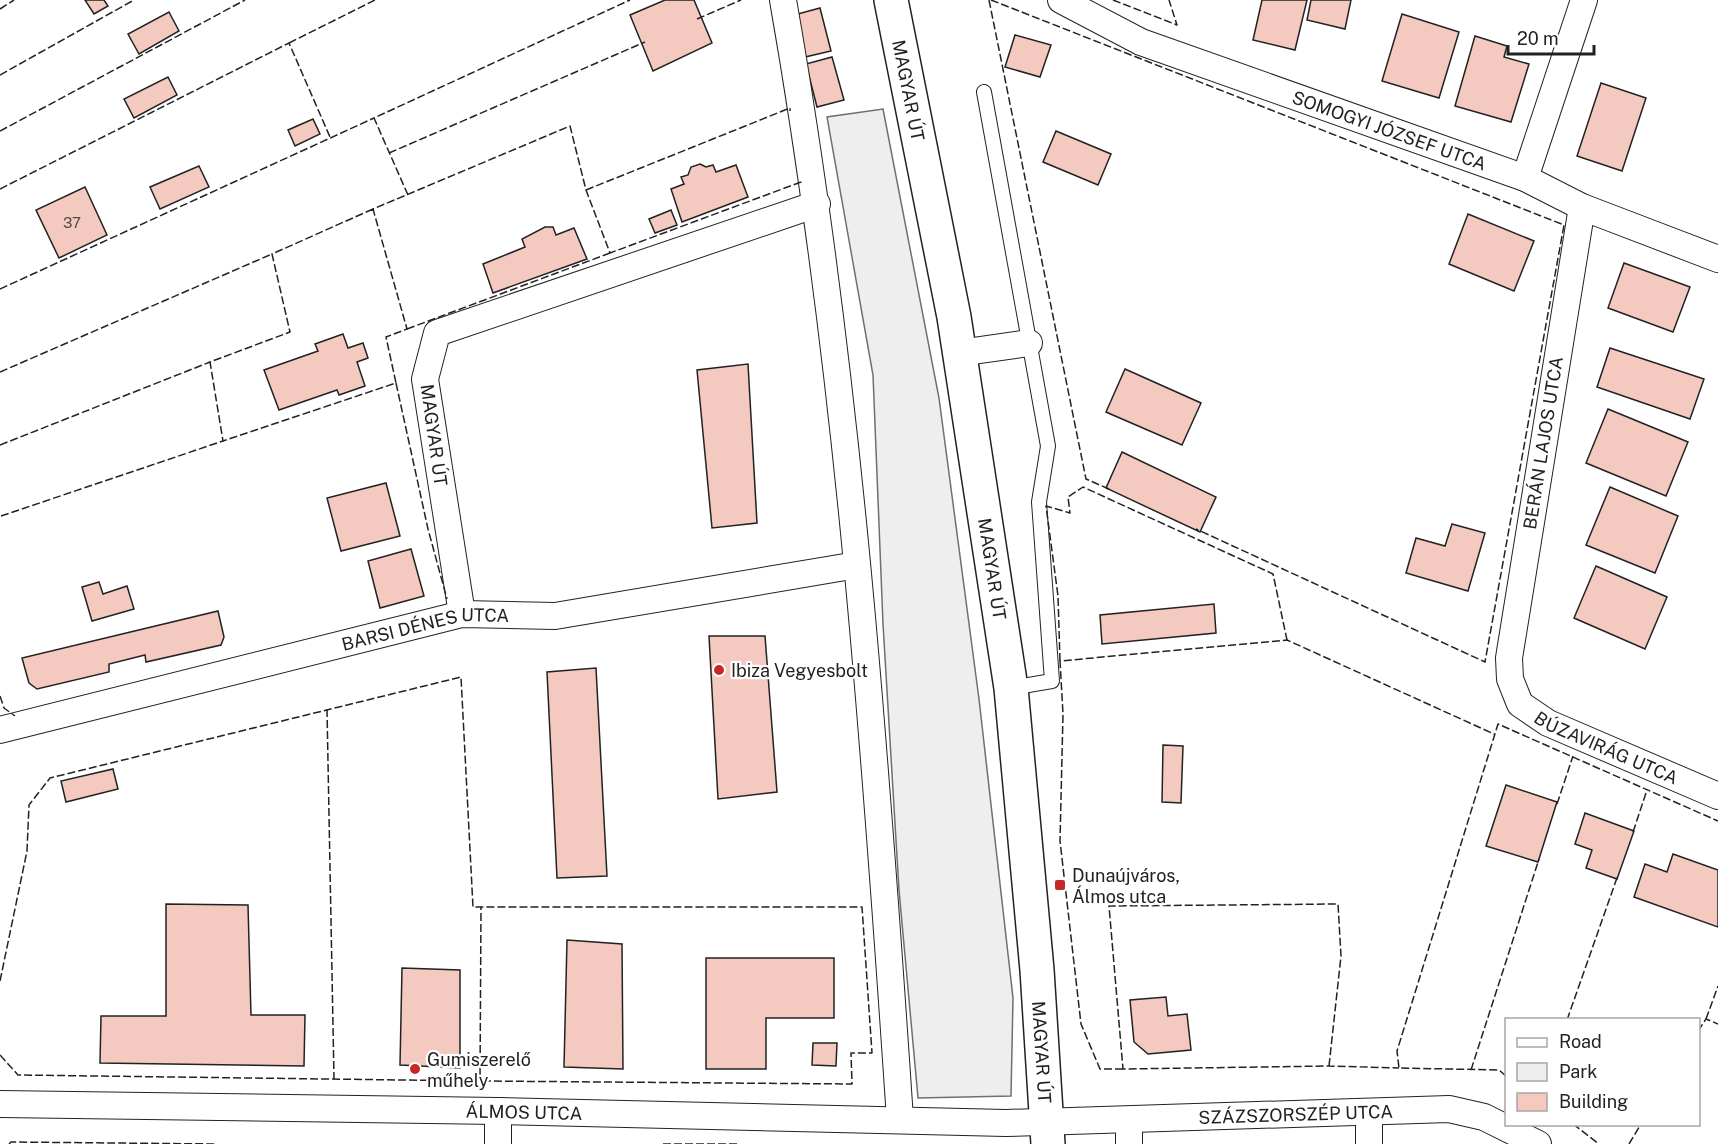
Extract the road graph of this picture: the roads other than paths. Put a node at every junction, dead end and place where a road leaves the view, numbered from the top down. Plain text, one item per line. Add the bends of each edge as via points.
1 (783, 0) edge
2 (891, 0) edge
3 (1061, 0) edge
4 (1584, 0) edge
5 (984, 92) dead end
6 (1525, 178) junction
7 (817, 204) junction
8 (1582, 207) junction
9 (1718, 259) edge
10 (1029, 343) junction
11 (959, 353) junction
12 (857, 565) junction
13 (462, 614) junction
14 (1510, 679) joint
15 (1011, 688) junction
16 (0, 730) edge
17 (1718, 796) edge
18 (0, 1104) edge
19 (498, 1111) junction
20 (1369, 1113) junction
21 (900, 1119) junction
22 (1129, 1132) edge
23 (1047, 1133) edge
24 (498, 1144) edge
25 (1369, 1144) edge
26 (1538, 1144) edge

1 - 7 street
2 - 11 street, MAGYAR ÚT
3 - 6 street, SOMOGYI JÓZSEF UTCA via 1142,42
4 - 6 street
5 - 10 lane
6 - 8 street, SOMOGYI JÓZSEF UTCA
7 - 12 street
7 - 13 street, MAGYAR ÚT via 437,333 425,379
8 - 9 street, SOMOGYI JÓZSEF UTCA
8 - 14 street, BERÁN LAJOS UTCA via 1509,657
10 - 11 street
10 - 15 lane via 1048,447 1039,502 1052,681
11 - 15 street, MAGYAR ÚT
12 - 13 street, BARSI DÉNES UTCA via 555,616
12 - 21 street
13 - 16 street, BARSI DÉNES UTCA
14 - 17 street, BÚZAVIRÁG UTCA via 1520,704 1548,723
15 - 23 street, MAGYAR ÚT via 1037,970
18 - 19 street, ÁLMOS UTCA
19 - 21 street, ÁLMOS UTCA
19 - 24 street
20 - 22 street, SZÁZSZORSZÉP UTCA
20 - 25 street
20 - 26 street, SZÁZSZORSZÉP UTCA via 1449,1109 1484,1117
21 - 23 street, ÁLMOS UTCA via 1006,1123
22 - 23 street, SZÁZSZORSZÉP UTCA

